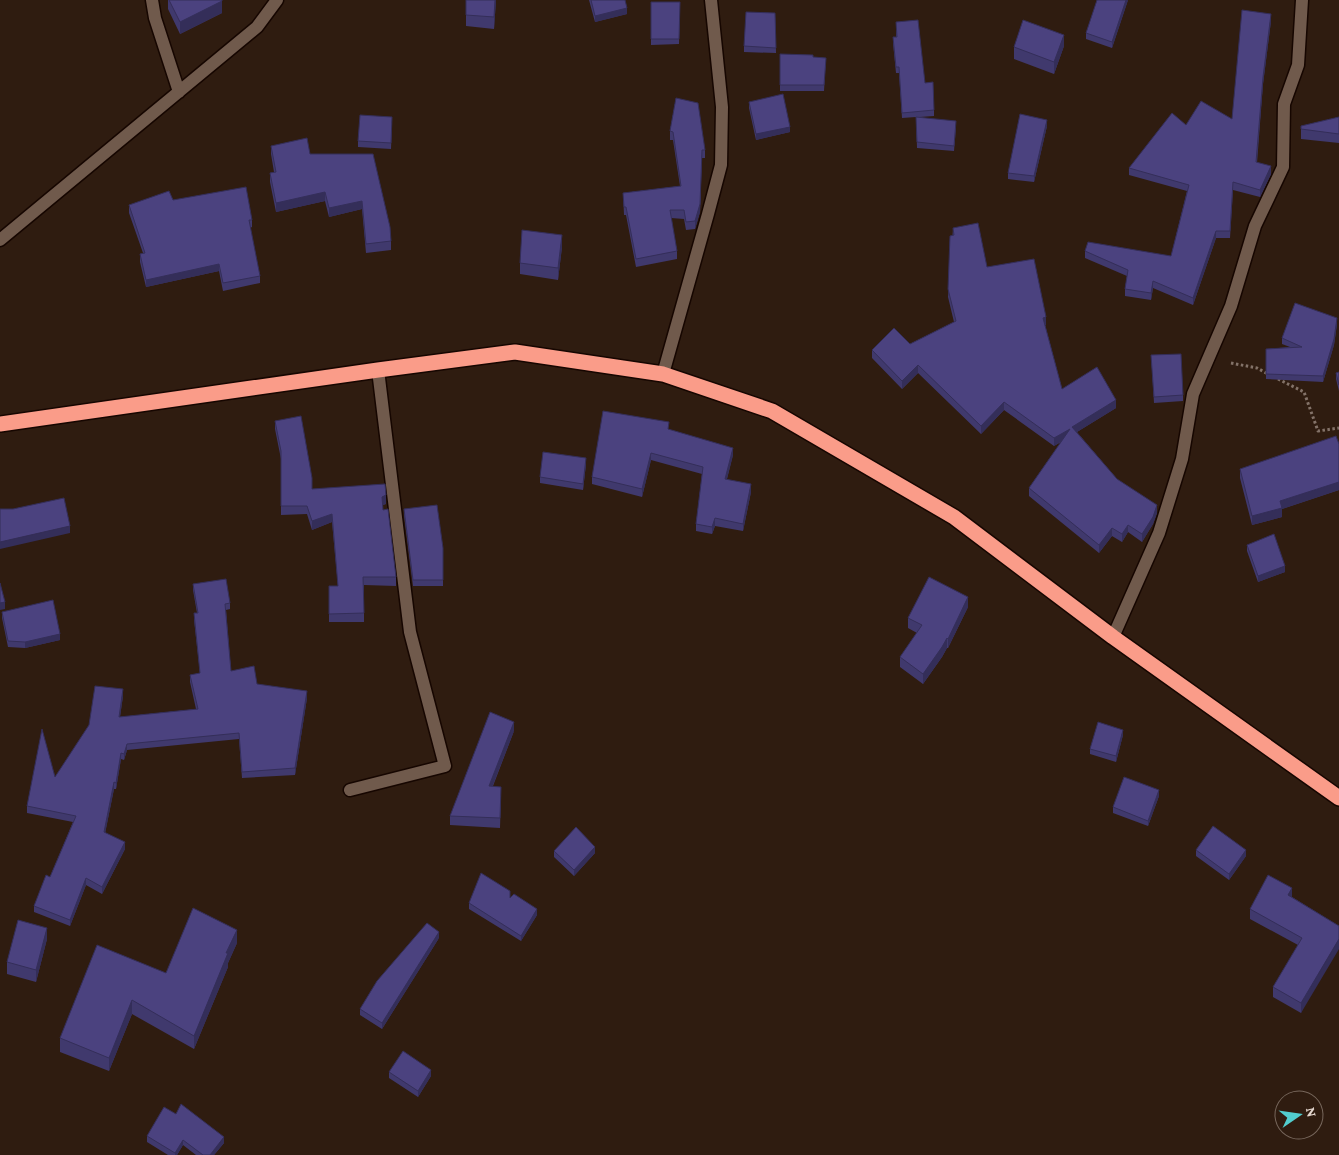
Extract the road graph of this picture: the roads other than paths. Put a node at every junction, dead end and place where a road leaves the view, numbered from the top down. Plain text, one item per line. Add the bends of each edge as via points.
1 (152, 0) edge
2 (278, 0) edge
3 (711, 0) edge
4 (1302, 0) edge
5 (179, 92) junction
6 (0, 240) edge
7 (378, 370) junction
8 (663, 374) junction
9 (0, 424) edge
10 (1113, 637) junction
11 (350, 790) dead end
12 (1339, 798) edge

1 - 5 street
2 - 5 street via 257,27
3 - 8 street via 722,107 720,165
4 - 10 street via 1298,65 1284,104 1283,167 1256,226 1231,306 1193,394 1182,459 1159,533
5 - 6 street
7 - 8 highway via 515,352
7 - 9 highway
7 - 11 street via 410,632 445,766
8 - 10 highway via 772,412 954,517
10 - 12 highway

